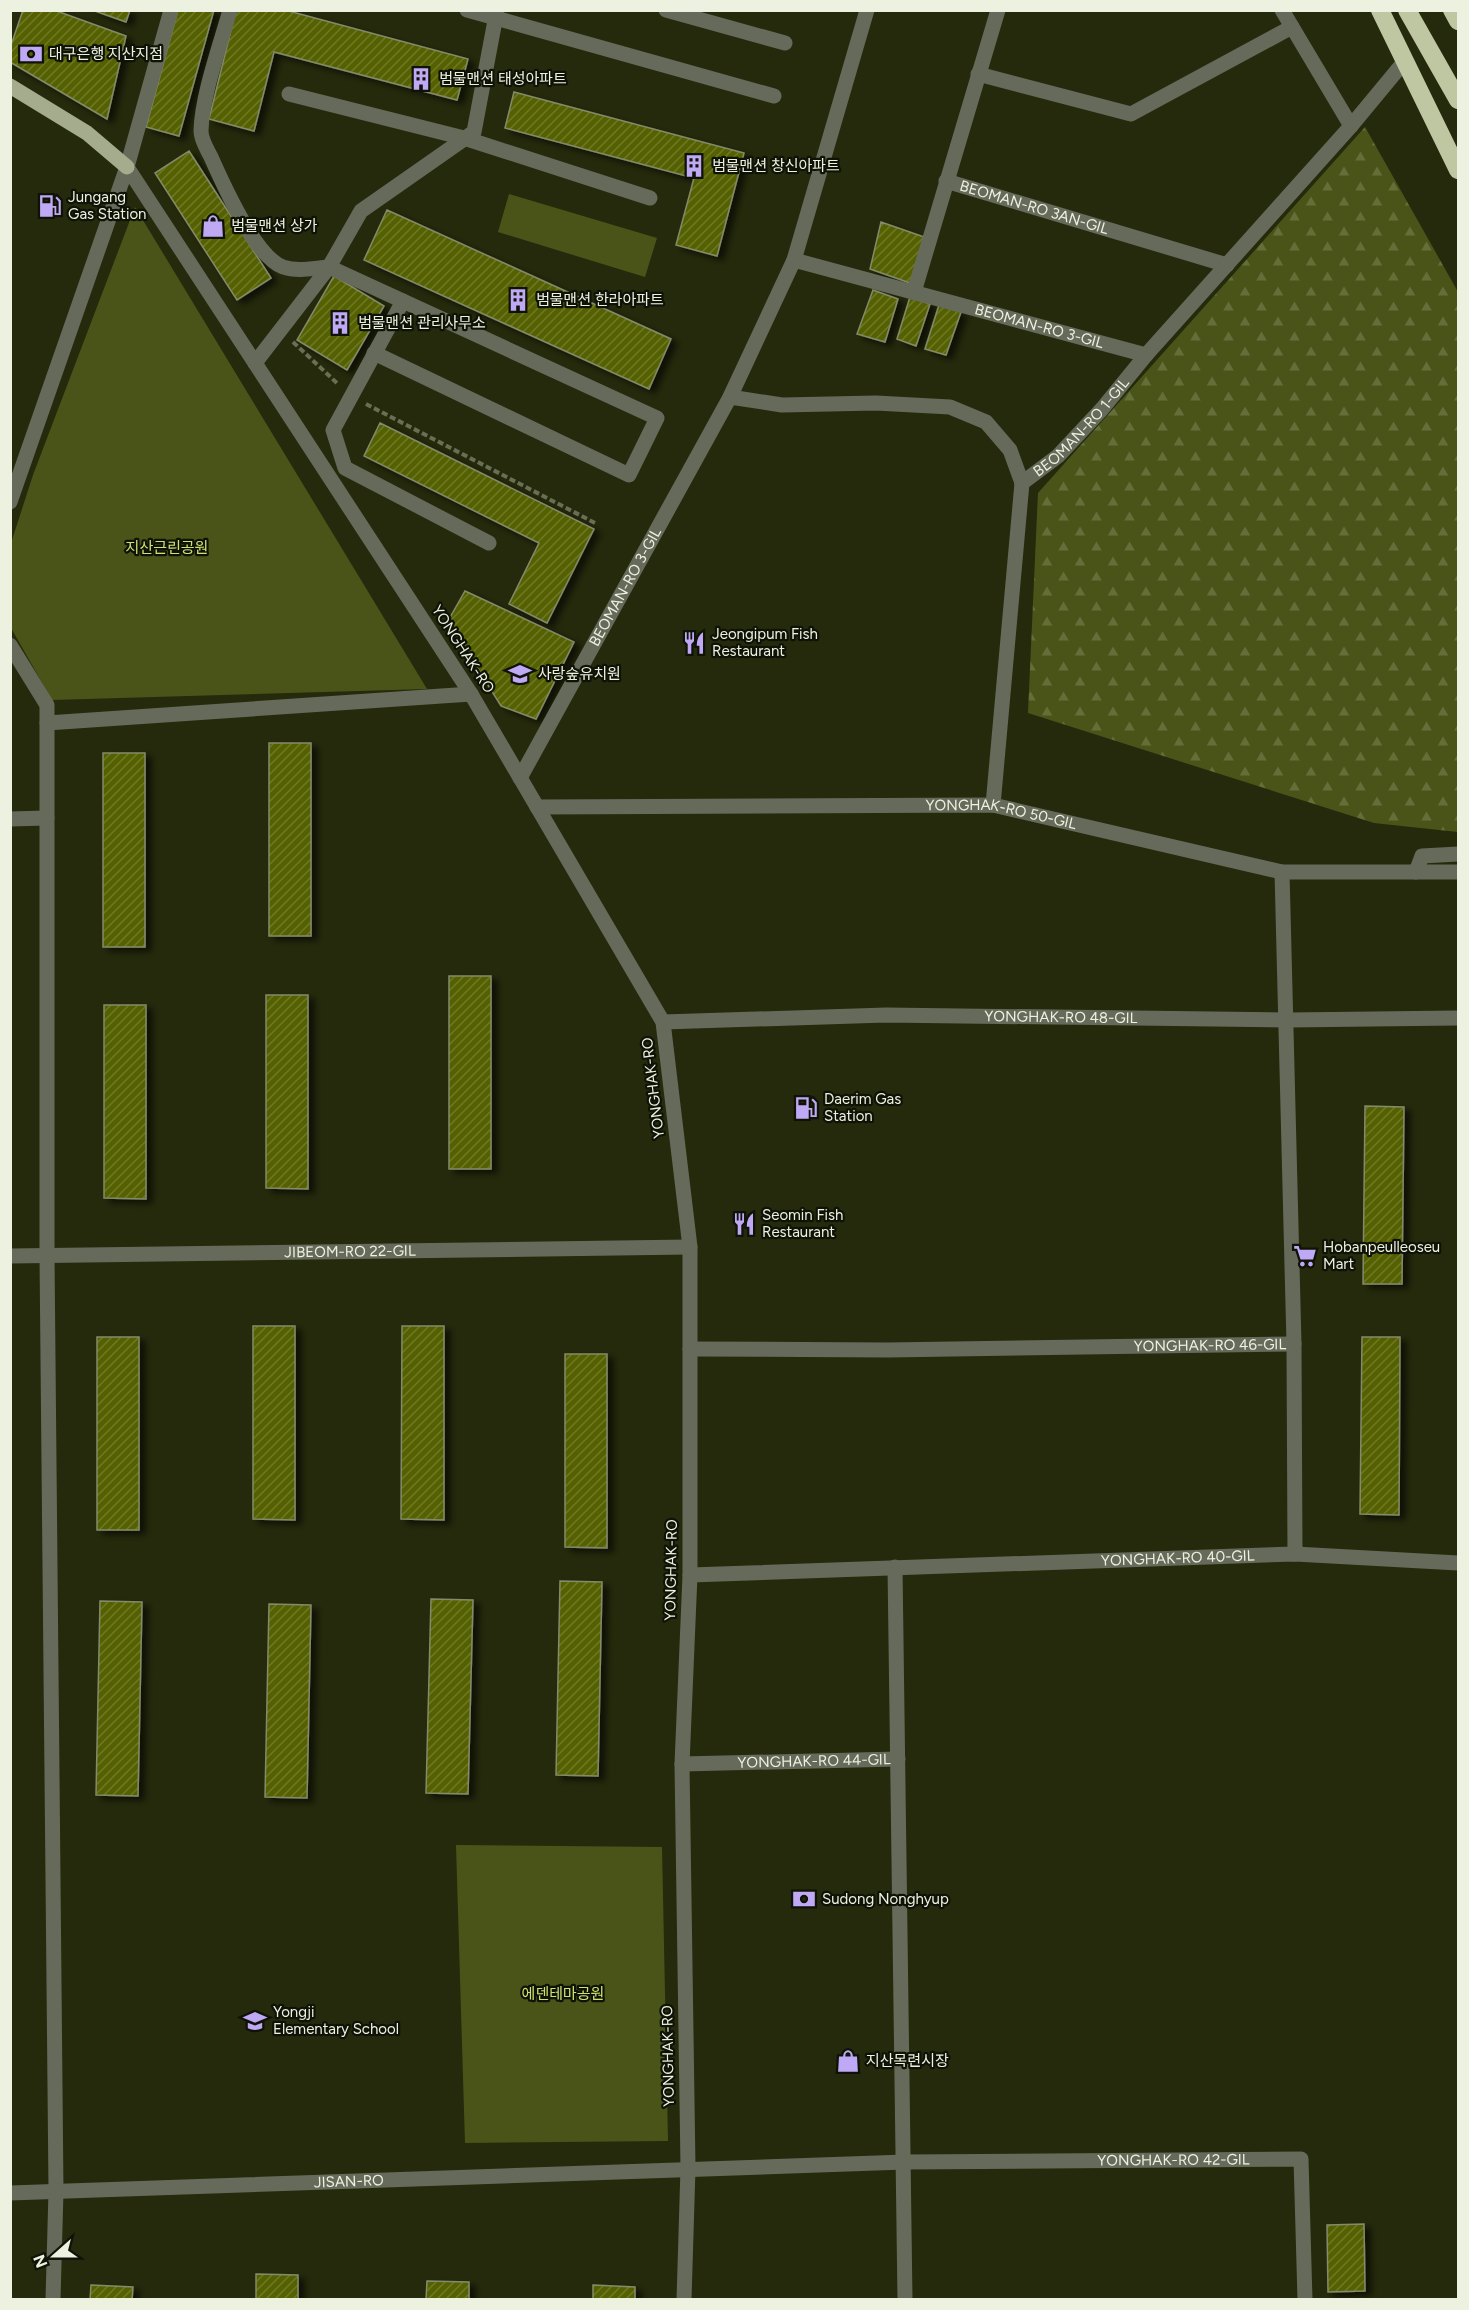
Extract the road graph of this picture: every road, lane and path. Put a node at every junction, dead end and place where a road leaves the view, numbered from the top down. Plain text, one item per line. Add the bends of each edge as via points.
1 (171, 10) edge
2 (230, 10) edge
3 (468, 10) edge
4 (666, 10) edge
5 (867, 10) edge
6 (998, 10) edge
7 (1282, 10) edge
8 (1380, 10) edge
9 (1407, 10) edge
10 (1452, 10) edge
11 (496, 14) edge
12 (1458, 21) edge
13 (1292, 27) junction
14 (785, 43) dead end
15 (1404, 62) junction
16 (978, 74) junction
17 (10, 86) edge
18 (289, 94) dead end
19 (774, 96) dead end
20 (1458, 100) edge
21 (1350, 126) junction
22 (464, 138) junction
23 (127, 167) junction
24 (1458, 170) edge
25 (946, 181) junction
26 (650, 198) dead end
27 (794, 260) junction
28 (1227, 266) junction
29 (329, 267) junction
30 (914, 292) junction
31 (403, 301) junction
32 (296, 345) dead end
33 (374, 353) junction
34 (1146, 355) junction
35 (255, 363) junction
36 (351, 396) junction
37 (730, 397) junction
38 (1022, 483) junction
39 (10, 502) edge
40 (597, 524) dead end
41 (489, 543) dead end
42 (10, 645) edge
43 (471, 694) junction
44 (47, 723) junction
45 (520, 778) junction
46 (993, 805) junction
47 (537, 807) junction
48 (47, 818) junction
49 (10, 819) edge
50 (1458, 854) edge
51 (1282, 872) junction
52 (1416, 872) junction
53 (1458, 872) edge
54 (1458, 1018) edge
55 (1287, 1020) junction
56 (663, 1022) junction
57 (690, 1247) junction
58 (47, 1255) junction
59 (10, 1256) edge
60 (1294, 1344) junction
61 (690, 1349) junction
62 (1295, 1554) junction
63 (1458, 1563) edge
64 (895, 1567) junction
65 (690, 1575) junction
66 (898, 1759) junction
67 (682, 1764) junction
68 (905, 2162) junction
69 (688, 2168) junction
70 (56, 2191) junction
71 (10, 2193) edge
72 (53, 2300) edge
73 (684, 2300) edge
74 (905, 2300) edge
75 (1305, 2300) edge

1 - 23 street
2 - 29 street via 200,134 230,198 264,251 282,266 302,270
3 - 11 street
4 - 14 street
5 - 27 street, BEOMAN-RO 3-GIL
6 - 16 street, BEOMAN-RO 3AN-GIL
7 - 13 street
8 - 15 highway
9 - 20 highway
10 - 12 highway
11 - 19 street
11 - 22 street via 474,132
13 - 16 street via 1131,114
13 - 21 street
15 - 21 street
15 - 24 highway
16 - 25 street, BEOMAN-RO 3AN-GIL
17 - 23 main road, YONGHAK-RO via 87,133
18 - 22 street
21 - 28 street, BEOMAN-RO 1-GIL
22 - 26 street
22 - 29 street via 361,211
23 - 35 street, YONGHAK-RO
23 - 39 street
25 - 28 street, BEOMAN-RO 3AN-GIL
25 - 30 street
27 - 30 street, BEOMAN-RO 3-GIL
27 - 37 street, BEOMAN-RO 3-GIL
28 - 34 street, BEOMAN-RO 1-GIL
29 - 31 street
29 - 35 street
30 - 34 street, BEOMAN-RO 3-GIL
31 - 33 street
31 - 33 street via 657,418 629,475
32 - 36 path
33 - 36 street
34 - 38 street, BEOMAN-RO 1-GIL via 1058,456
35 - 43 street, YONGHAK-RO
36 - 40 path
36 - 41 street via 333,430 345,468
37 - 38 street via 782,405 876,403 950,407 986,422 1010,450
37 - 45 street, BEOMAN-RO 3-GIL
38 - 46 street, BEOMAN-RO 1-GIL
42 - 44 street via 47,705
43 - 44 street
43 - 45 street, YONGHAK-RO
44 - 48 street
45 - 47 street, YONGHAK-RO
46 - 47 street, YONGHAK-RO 50-GIL
46 - 51 street, YONGHAK-RO 50-GIL
47 - 56 street, YONGHAK-RO
48 - 49 street
48 - 58 street
50 - 52 street via 1422,856
51 - 52 street, YONGHAK-RO 50-GIL
51 - 55 street, YONGHAK-RO 46-GIL
52 - 53 street, YONGHAK-RO 50-GIL
54 - 55 street, YONGHAK-RO 48-GIL
55 - 56 street, YONGHAK-RO 48-GIL via 886,1015
55 - 60 street, YONGHAK-RO 46-GIL
56 - 57 street, YONGHAK-RO
57 - 58 street, JIBEOM-RO 22-GIL
57 - 61 street, YONGHAK-RO
58 - 59 street, JIBEOM-RO 22-GIL
58 - 70 street
60 - 61 street, YONGHAK-RO 46-GIL
60 - 62 street
61 - 65 street, YONGHAK-RO
62 - 63 street, YONGHAK-RO 40-GIL
62 - 64 street, YONGHAK-RO 40-GIL
64 - 65 street, YONGHAK-RO 40-GIL
64 - 66 street, YONGHAK-RO 44-GIL
65 - 67 street, YONGHAK-RO
66 - 67 street, YONGHAK-RO 44-GIL
66 - 68 street
67 - 69 street, YONGHAK-RO
68 - 69 street, YONGHAK-RO 42-GIL
68 - 74 street
68 - 75 street, YONGHAK-RO 42-GIL via 1301,2159
69 - 70 street, JISAN-RO
69 - 73 street, YONGHAK-RO
70 - 71 street, JISAN-RO
70 - 72 street

